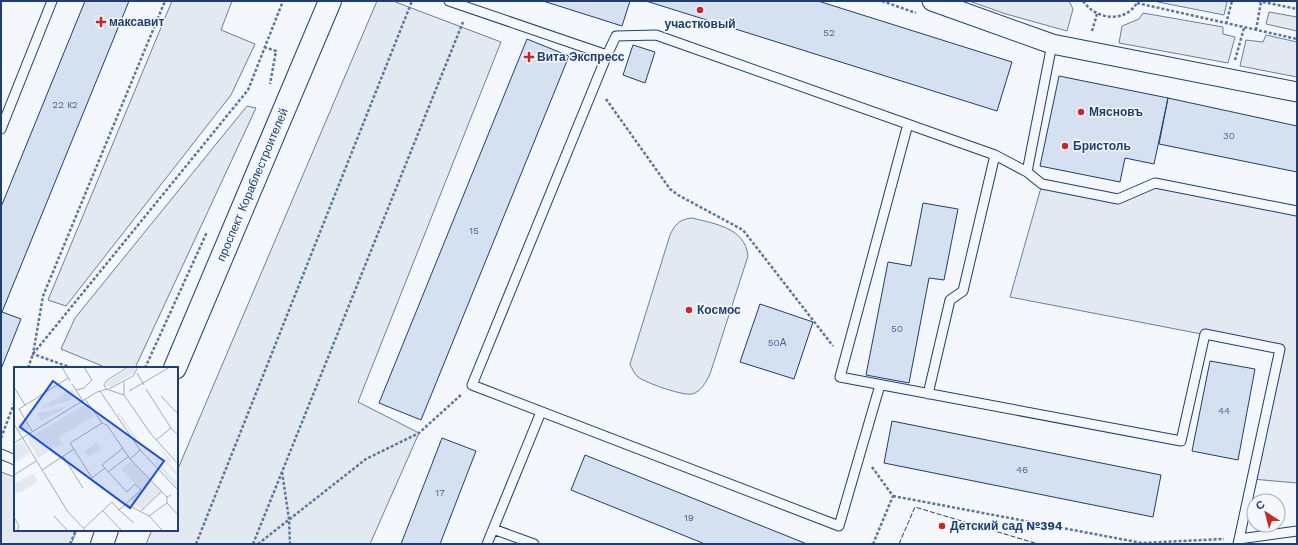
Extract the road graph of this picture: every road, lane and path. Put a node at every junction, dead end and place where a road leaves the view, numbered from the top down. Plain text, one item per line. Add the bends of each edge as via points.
1 (52, 1) edge
2 (166, 1) edge
3 (283, 1) edge
4 (330, 1) edge
5 (412, 1) edge
6 (449, 1) edge
7 (932, 1) edge
8 (1083, 1) edge
9 (1232, 1) edge
10 (1260, 1) edge
11 (1137, 2) edge
12 (469, 8) junction
13 (1297, 9) edge
14 (1226, 24) junction
15 (1256, 30) junction
16 (1297, 38) edge
17 (1052, 44) junction
18 (264, 47) junction
19 (607, 55) junction
20 (595, 85) junction
21 (270, 86) dead end
22 (1297, 92) edge
23 (908, 124) junction
24 (1, 129) edge
25 (995, 155) junction
26 (1027, 172) junction
27 (1297, 211) edge
28 (208, 231) dead end
29 (33, 354) junction
30 (844, 361) junction
31 (28, 367) edge
32 (69, 367) edge
33 (145, 367) edge
34 (175, 367) edge
35 (880, 384) junction
36 (472, 385) junction
37 (928, 394) junction
38 (14, 404) edge
39 (541, 412) junction
40 (1, 438) edge
41 (860, 452) junction
42 (1, 454) edge
43 (14, 460) edge
44 (282, 471) junction
45 (893, 496) junction
46 (289, 519) junction
47 (493, 528) junction
48 (76, 531) edge
49 (107, 531) edge
50 (1297, 531) edge
51 (1239, 541) edge
52 (70, 544) edge
53 (102, 544) edge
54 (196, 544) edge
55 (253, 544) edge
56 (258, 544) edge
57 (290, 544) edge
58 (487, 544) edge
59 (534, 544) edge
60 (874, 544) edge

1 - 24 lane
2 - 29 path via 43,296
3 - 18 path
4 - 34 street, проспект Кораблестроителей
5 - 54 path
6 - 12 lane
7 - 17 street
8 - 11 path via 1093,12 1105,17 1123,15
9 - 14 path
10 - 13 path
10 - 15 path
11 - 14 path
12 - 19 lane
12 - 44 path
14 - 15 path
15 - 16 path
17 - 22 street
17 - 26 lane
18 - 21 path via 276,51
18 - 29 path via 248,90
19 - 20 lane
19 - 23 lane via 616,36 656,35
20 - 30 path via 670,189 742,230
20 - 36 lane
23 - 25 lane
23 - 30 lane
25 - 26 lane
25 - 37 lane via 963,291 950,300
26 - 27 lane via 1042,184 1118,199 1155,183
28 - 33 path
29 - 31 path
29 - 32 path
30 - 35 lane via 840,377
35 - 37 lane
35 - 41 lane
36 - 39 lane
36 - 46 path via 419,433 366,459
37 - 51 lane via 1181,441 1205,334 1280,349
38 - 40 path
39 - 41 lane via 839,526
39 - 47 lane
41 - 45 path
42 - 43 lane
44 - 46 path
44 - 55 path
45 - 51 path via 1142,543
45 - 60 path
46 - 56 path
46 - 57 path
47 - 58 lane
47 - 59 lane
48 - 52 path
49 - 53 street
50 - 51 lane

